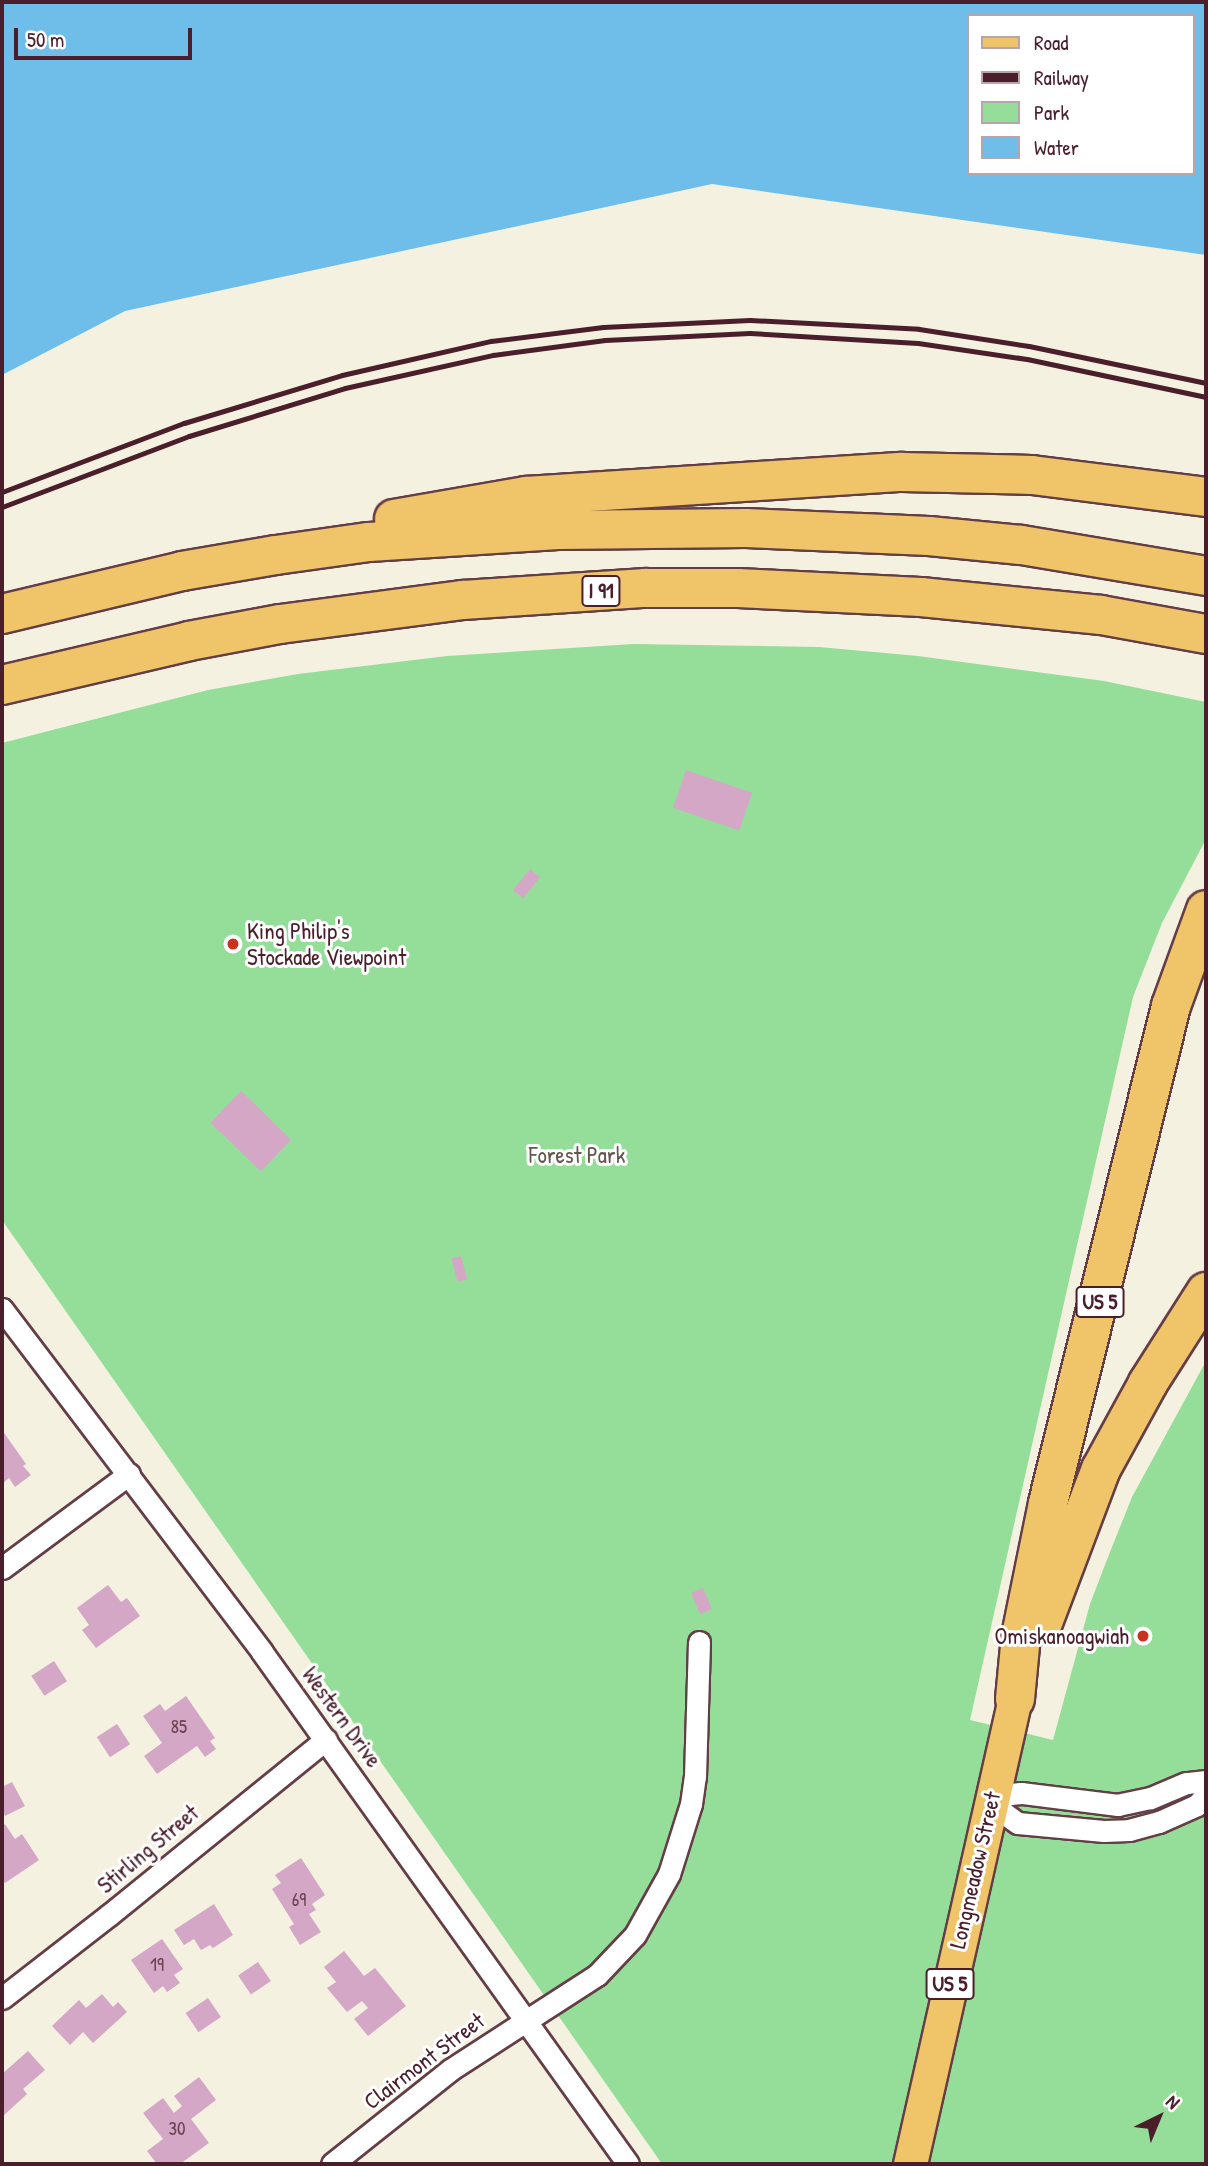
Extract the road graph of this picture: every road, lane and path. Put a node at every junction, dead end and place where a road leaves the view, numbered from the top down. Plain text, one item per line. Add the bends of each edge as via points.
1 (1206, 497) edge
2 (276, 555) junction
3 (1206, 576) edge
4 (2, 614) edge
5 (1206, 634) edge
6 (2, 685) edge
7 (1206, 910) edge
8 (1206, 1292) edge
9 (2, 1308) edge
10 (129, 1474) junction
11 (2, 1567) edge
12 (699, 1642) dead end
13 (1015, 1699) junction
14 (326, 1739) junction
15 (1206, 1781) edge
16 (1206, 1795) edge
17 (990, 1803) junction
18 (2, 1998) edge
19 (527, 2019) junction
20 (332, 2164) edge
21 (628, 2164) edge
22 (910, 2164) edge

1 - 2 highway via 1009,474 858,473 479,502 373,523
2 - 3 highway via 464,534 653,528 838,530 1021,545
2 - 4 highway via 156,577
5 - 6 highway, I 91 via 1112,617 920,597 646,588 463,600 280,624 176,643
7 - 13 highway, US 5 via 1171,1006 1048,1503 1021,1636
8 - 13 highway, US 5 via 1101,1469
9 - 10 street, Western Drive
10 - 11 street
10 - 14 street, Western Drive
12 - 19 street, Clairmont Street via 695,1777 669,1874 648,1916 623,1949 597,1975
13 - 17 main road, Longmeadow Street / US 5
14 - 18 street, Stirling Street
14 - 19 street, Western Drive
15 - 17 street via 1118,1805 1021,1793
16 - 17 street via 1197,1805 1167,1819 1129,1830 1104,1831 1018,1823
17 - 22 main road, Longmeadow Street / US 5
19 - 20 street, Clairmont Street via 450,2070
19 - 21 street, Western Drive

